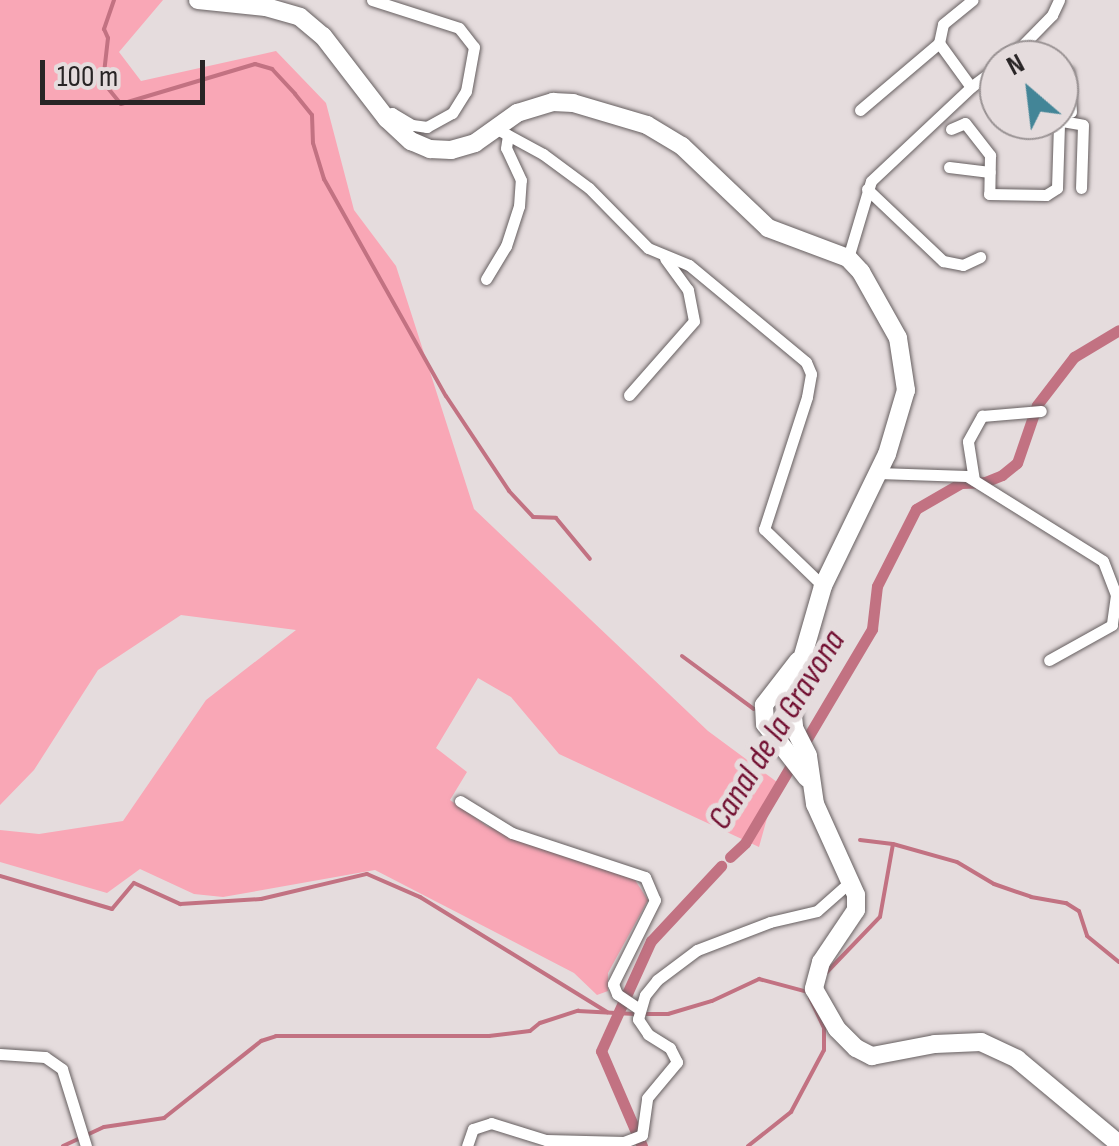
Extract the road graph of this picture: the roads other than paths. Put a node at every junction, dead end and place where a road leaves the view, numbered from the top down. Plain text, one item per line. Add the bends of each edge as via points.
1 (198, 0) edge
2 (372, 0) edge
3 (973, 0) edge
4 (1059, 0) edge
5 (1028, 40) edge
6 (938, 43) junction
7 (979, 81) edge
8 (971, 87) junction
9 (860, 110) dead end
10 (387, 119) junction
11 (1079, 124) edge
12 (951, 130) dead end
13 (502, 132) junction
14 (1057, 140) edge
15 (948, 167) dead end
16 (990, 172) junction
17 (1081, 188) dead end
18 (867, 189) junction
19 (665, 258) junction
20 (848, 258) junction
21 (980, 258) dead end
22 (486, 280) dead end
23 (629, 396) dead end
24 (1036, 411) dead end
25 (878, 473) junction
26 (974, 480) junction
27 (1103, 561) junction
28 (1119, 571) edge
29 (823, 586) junction
30 (798, 660) junction
31 (1049, 660) dead end
32 (794, 728) junction
33 (770, 735) junction
34 (812, 787) junction
35 (460, 801) dead end
36 (852, 880) junction
37 (638, 1014) junction
38 (0, 1054) edge
39 (1119, 1144) edge
40 (86, 1146) edge
41 (467, 1146) edge

1 - 10 street via 300,17 323,36
2 - 10 street via 460,28 474,48 466,91 452,113 427,127 392,113
3 - 6 street via 943,24
4 - 5 street
6 - 8 street
6 - 9 street
7 - 8 street
8 - 18 street
10 - 13 street via 430,149 452,150
11 - 17 street
12 - 16 street via 965,123 990,155
13 - 19 street via 588,188
13 - 20 street via 534,104 553,102 647,125 682,146 768,228
13 - 22 street via 521,180 520,206
14 - 16 street via 1057,188 1046,194 989,194
15 - 16 street
18 - 20 street
18 - 21 street via 943,261 963,265
19 - 23 street via 688,290 694,322
19 - 29 street via 689,265 806,362 807,398 764,529
20 - 25 street via 898,338 905,364 906,390
24 - 26 street via 982,416 968,441
25 - 26 street via 947,472
25 - 29 street
26 - 27 street
27 - 28 street
27 - 31 street via 1116,595 1112,625
29 - 30 street
30 - 32 street
30 - 33 street via 764,705
32 - 33 street
32 - 34 street via 808,756
33 - 34 street via 800,764
34 - 36 street
35 - 37 street via 512,834 646,876 655,900 613,984
36 - 37 street via 817,911 770,922 680,959 657,980
36 - 39 street via 856,910 815,978 818,998 837,1030 872,1056 981,1042 1017,1059
37 - 41 street via 677,1062 647,1098 642,1136 624,1142 546,1140 492,1124 473,1130
38 - 40 street via 45,1057 62,1069

